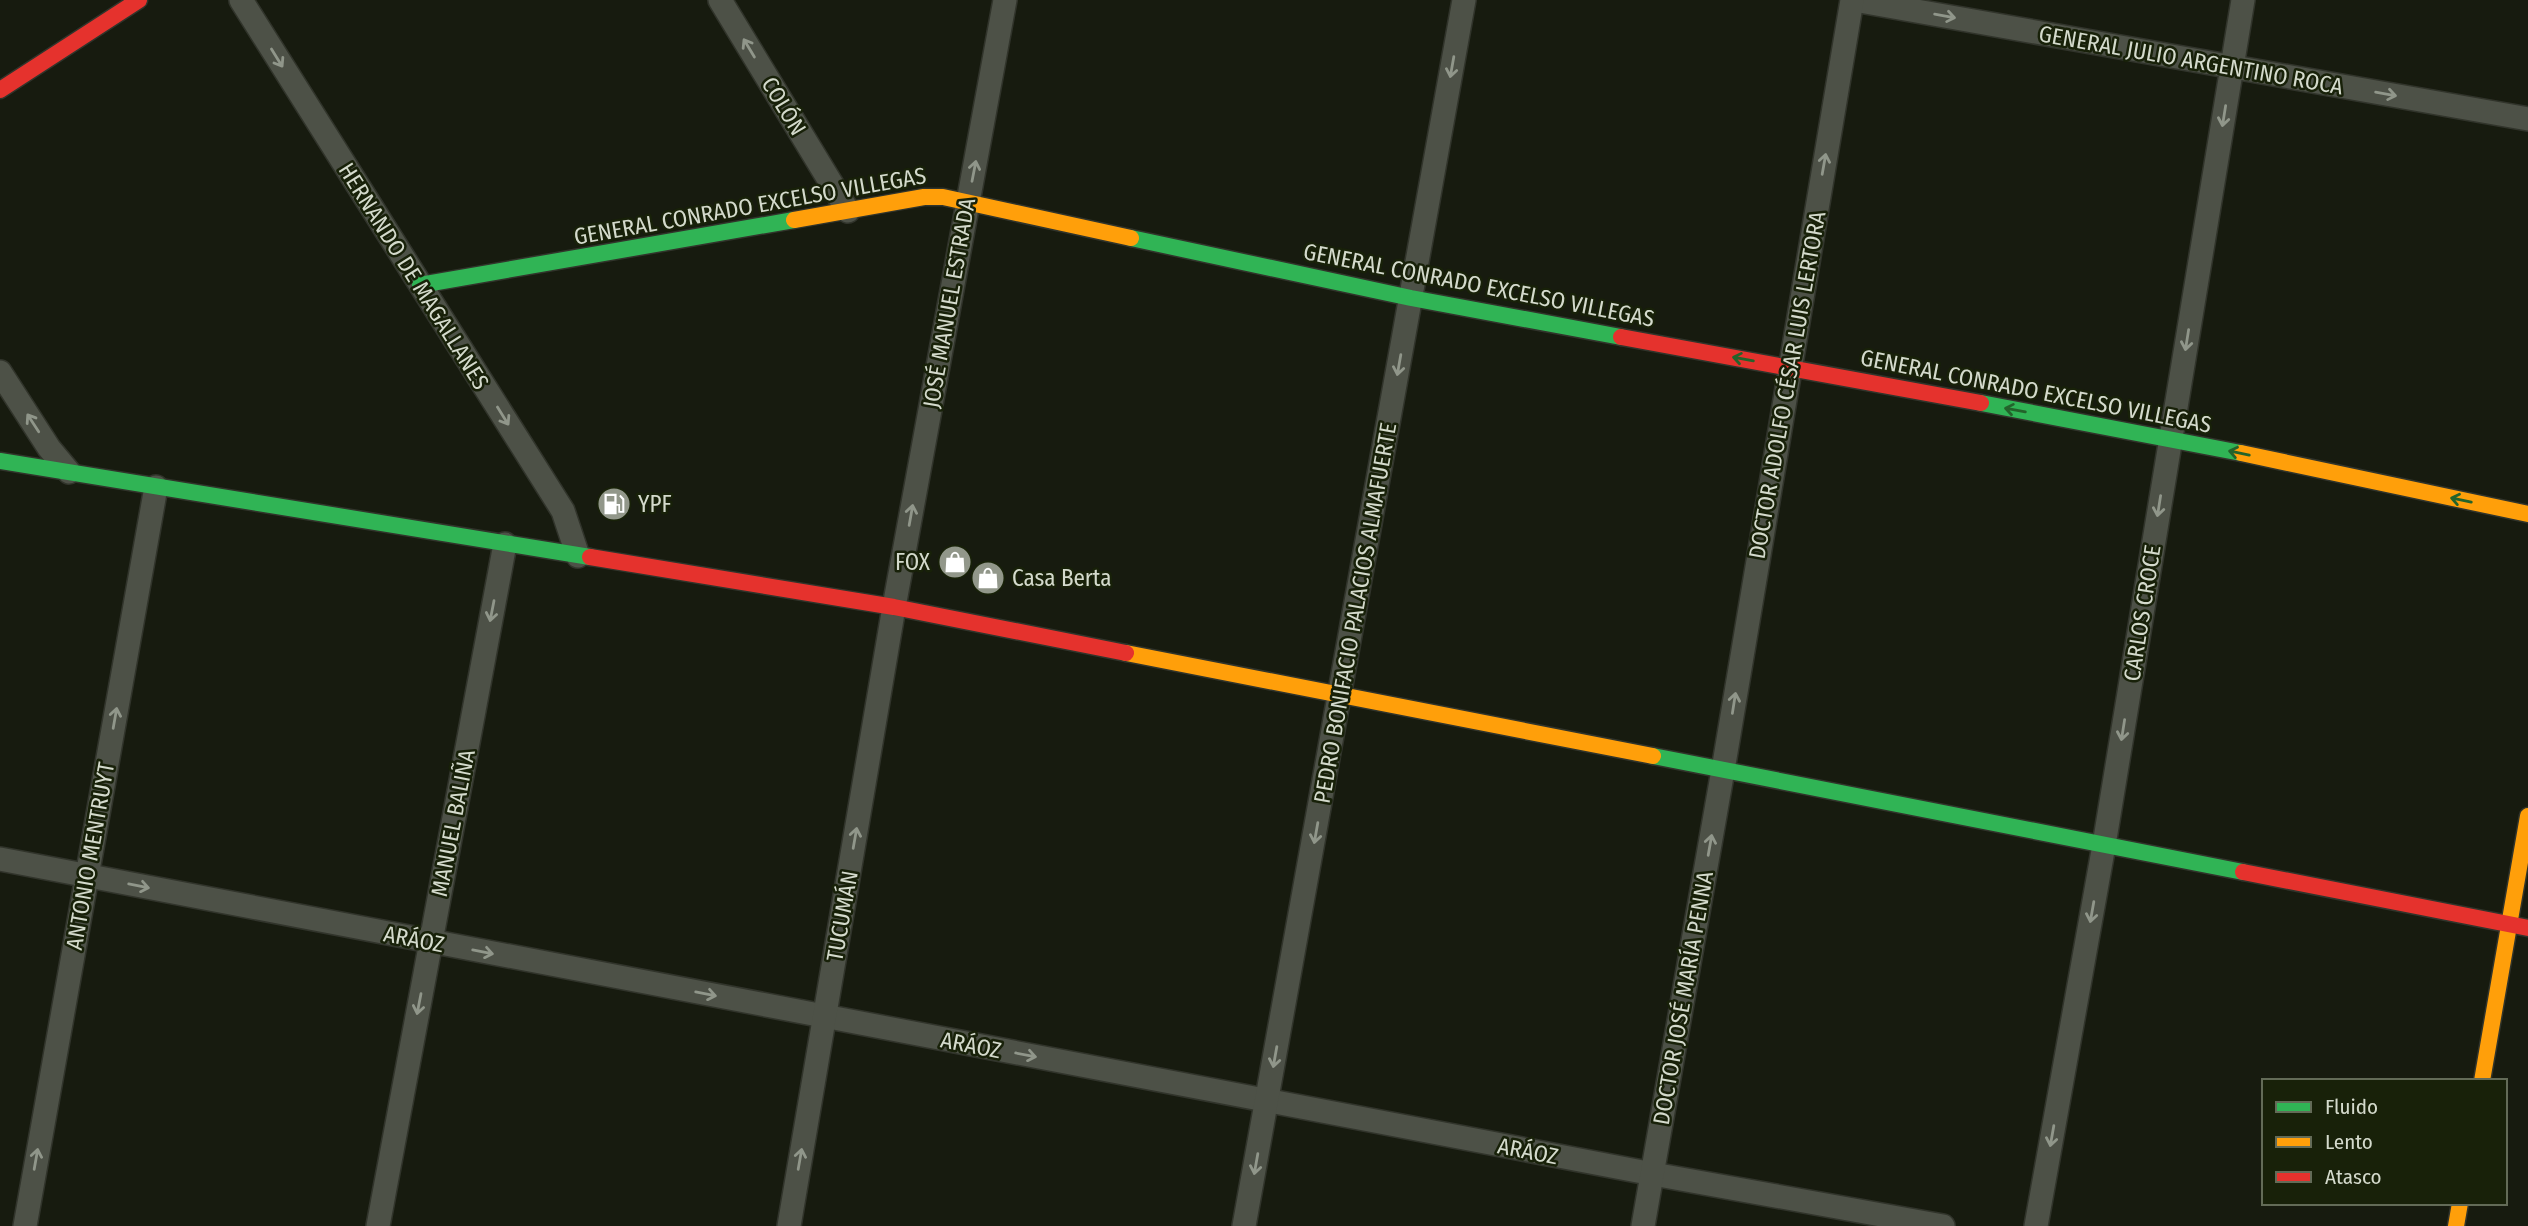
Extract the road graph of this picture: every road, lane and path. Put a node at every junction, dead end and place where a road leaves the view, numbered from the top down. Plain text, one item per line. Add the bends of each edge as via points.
1 (139, 0) edge
2 (241, 0) edge
3 (720, 0) edge
4 (1006, 0) edge
5 (1464, 0) edge
6 (1853, 0) edge
7 (2244, 0) edge
8 (2232, 67) junction
9 (0, 90) edge
10 (2528, 119) edge
11 (968, 201) junction
12 (848, 211) junction
13 (420, 285) junction
14 (1411, 298) junction
15 (1790, 368) junction
16 (0, 372) edge
17 (2170, 438) junction
18 (0, 461) edge
19 (69, 472) junction
20 (156, 487) junction
21 (2528, 514) edge
22 (505, 544) junction
23 (578, 556) junction
24 (894, 607) junction
25 (1341, 694) junction
26 (1723, 770) junction
27 (2528, 816) edge
28 (2104, 845) junction
29 (0, 859) edge
30 (87, 876) junction
31 (2510, 924) junction
32 (2528, 928) edge
33 (431, 942) junction
34 (825, 1017) junction
35 (2482, 1079) edge
36 (1267, 1101) junction
37 (1653, 1174) junction
38 (2460, 1205) edge
39 (24, 1226) edge
40 (378, 1226) edge
41 (789, 1226) edge
42 (1244, 1226) edge
43 (1643, 1226) edge
44 (1944, 1226) edge
45 (2036, 1226) edge
46 (2456, 1226) edge

1 - 9 street
2 -> 13 street, HERNANDO DE MAGALLANES
12 -> 3 street, COLÓN
11 -> 4 street, JOSÉ MANUEL ESTRADA
5 -> 14 street, PEDRO BONIFACIO PALACIOS ALMAFUERTE
6 -> 8 street, GENERAL JULIO ARGENTINO ROCA
15 -> 6 street, DOCTOR ADOLFO CÉSAR LUIS LERTORA
7 - 8 street, CARLOS CROCE
8 -> 10 street, GENERAL JULIO ARGENTINO ROCA
8 -> 17 street, CARLOS CROCE
11 - 12 street, GENERAL CONRADO EXCELSO VILLEGAS via 924,197
11 - 14 street, GENERAL CONRADO EXCELSO VILLEGAS
24 -> 11 street, JOSÉ MANUEL ESTRADA
12 - 13 street, GENERAL CONRADO EXCELSO VILLEGAS
13 -> 23 street, HERNANDO DE MAGALLANES via 564,511
15 -> 14 street, GENERAL CONRADO EXCELSO VILLEGAS
14 -> 25 street, PEDRO BONIFACIO PALACIOS ALMAFUERTE
17 -> 15 street, GENERAL CONRADO EXCELSO VILLEGAS
26 -> 15 street, DOCTOR ADOLFO CÉSAR LUIS LERTORA
19 -> 16 street
21 -> 17 street, GENERAL CONRADO EXCELSO VILLEGAS
17 -> 28 street, CARLOS CROCE
18 - 19 street
19 - 20 street
20 - 22 street
30 -> 20 street, ANTONIO MENTRUYT
22 - 23 street
22 -> 33 street, MANUEL BALIÑA
23 - 24 street
24 - 25 street
34 -> 24 street, TUCUMÁN
25 - 26 street
25 -> 36 street, PEDRO BONIFACIO PALACIOS ALMAFUERTE
26 - 28 street
37 -> 26 street, DOCTOR JOSÉ MARÍA PENNA
27 - 31 street
28 - 31 street
28 -> 45 street, CARLOS CROCE
29 - 30 street, ARÁOZ
30 -> 33 street, ARÁOZ
39 -> 30 street, ANTONIO MENTRUYT
31 - 32 street
31 - 35 street
33 -> 34 street, ARÁOZ
33 -> 40 street, MANUEL BALIÑA
34 -> 36 street, ARÁOZ
41 -> 34 street, TUCUMÁN
36 - 37 street, ARÁOZ
36 -> 42 street, PEDRO BONIFACIO PALACIOS ALMAFUERTE
37 - 43 street, DOCTOR JOSÉ MARÍA PENNA
37 - 44 street, ARÁOZ
38 - 46 street

